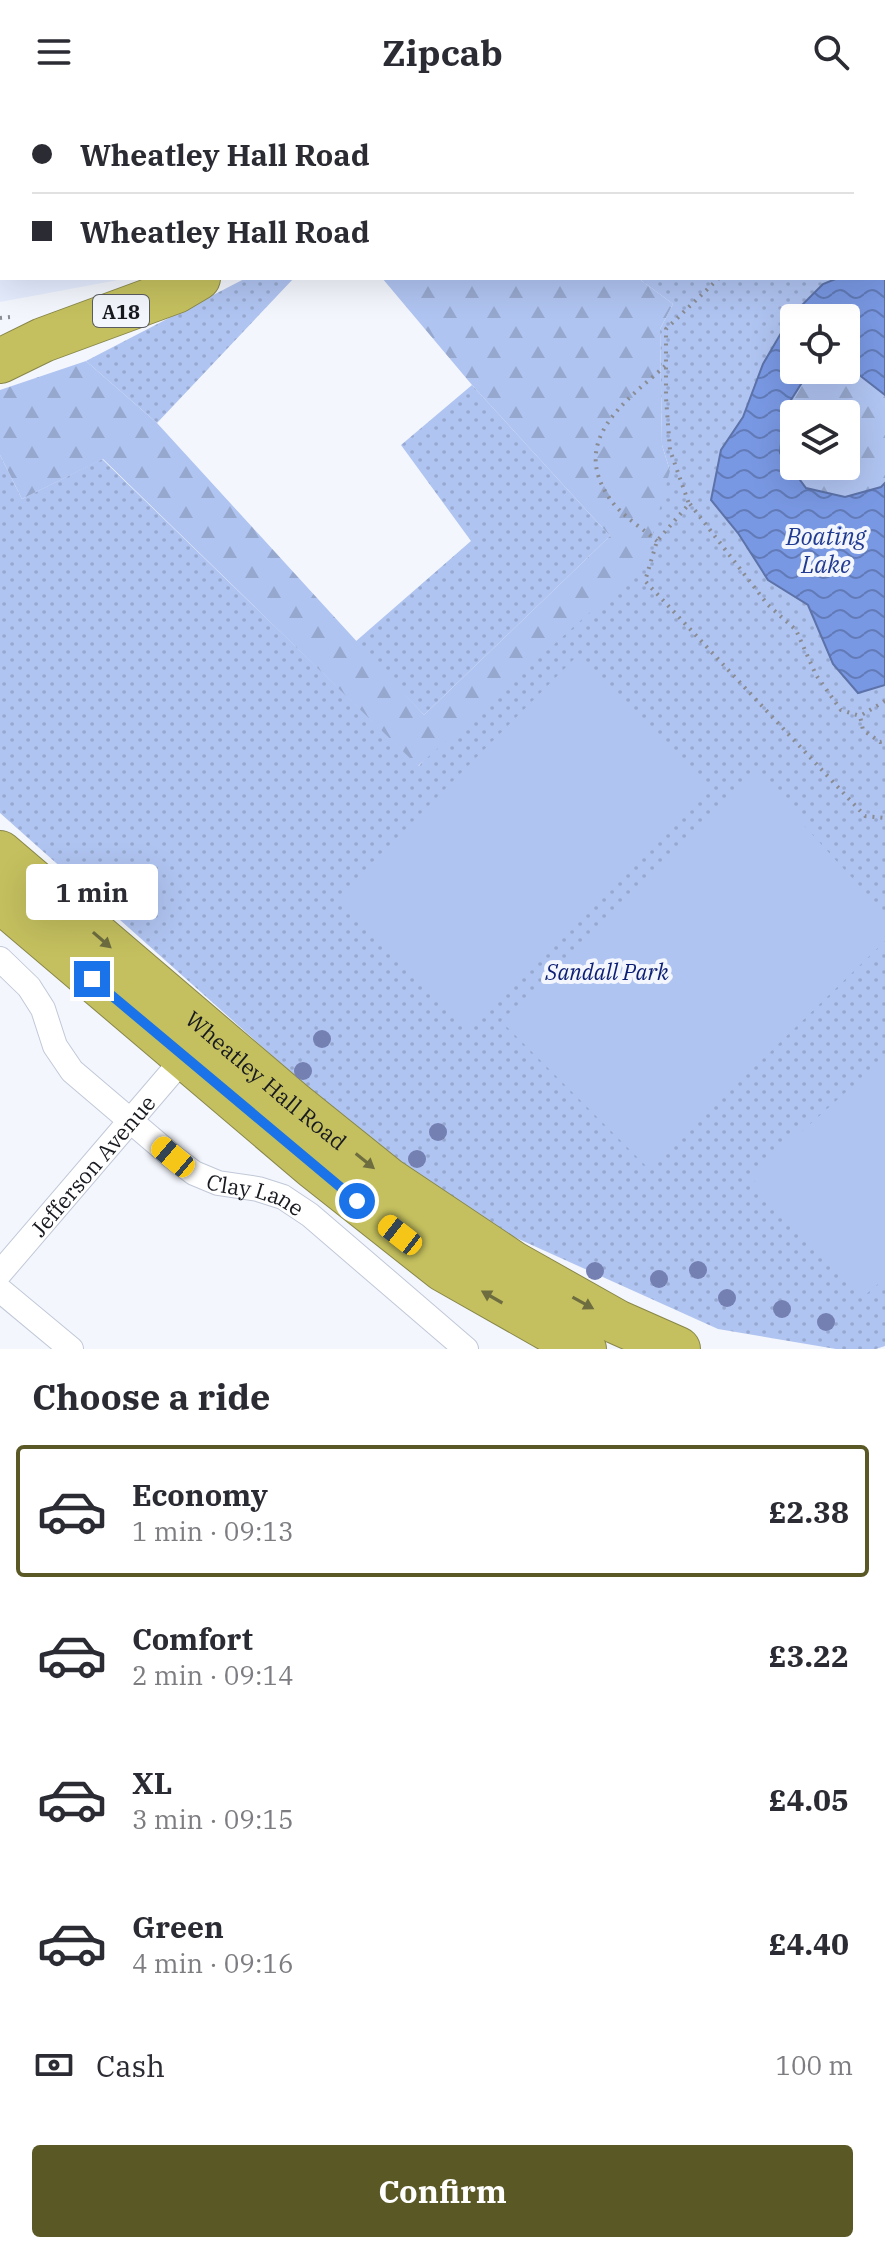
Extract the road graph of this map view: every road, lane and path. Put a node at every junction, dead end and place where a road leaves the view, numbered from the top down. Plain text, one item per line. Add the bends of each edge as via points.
1 (195, 280) edge
2 (717, 280) edge
3 (43, 340) junction
4 (0, 346) edge
5 (0, 361) edge
6 (666, 365) junction
7 (689, 504) junction
8 (657, 541) junction
9 (885, 701) edge
10 (860, 716) junction
11 (885, 741) edge
12 (885, 818) edge
13 (0, 853) edge
14 (0, 900) edge
15 (0, 959) edge
16 (184, 1058) junction
17 (131, 1121) junction
18 (0, 1273) edge
19 (0, 1290) edge
20 (71, 1349) edge
21 (466, 1349) edge
22 (584, 1349) edge
23 (678, 1349) edge

1 - 3 highway, A18
2 - 6 path via 666,329
3 - 4 highway, A18
3 - 5 highway, A18
6 - 7 path via 670,450
6 - 8 path via 611,415 597,442 597,472 611,500
7 - 8 path
7 - 10 path via 768,605 796,630 816,675 841,710
8 - 12 path via 645,581 865,816
9 - 10 path
10 - 11 path via 863,730
13 -> 23 highway, Wheatley Hall Road via 387,1179 514,1264 617,1322
14 - 16 highway, Wheatley Hall Road
15 - 17 street, Clay Lane via 29,987 72,1071
16 - 17 street, Jefferson Avenue
22 -> 16 highway, Wheatley Hall Road via 443,1269
17 - 18 street, Jefferson Avenue
17 - 21 street, Clay Lane via 194,1173 283,1197 310,1215
19 - 20 street

